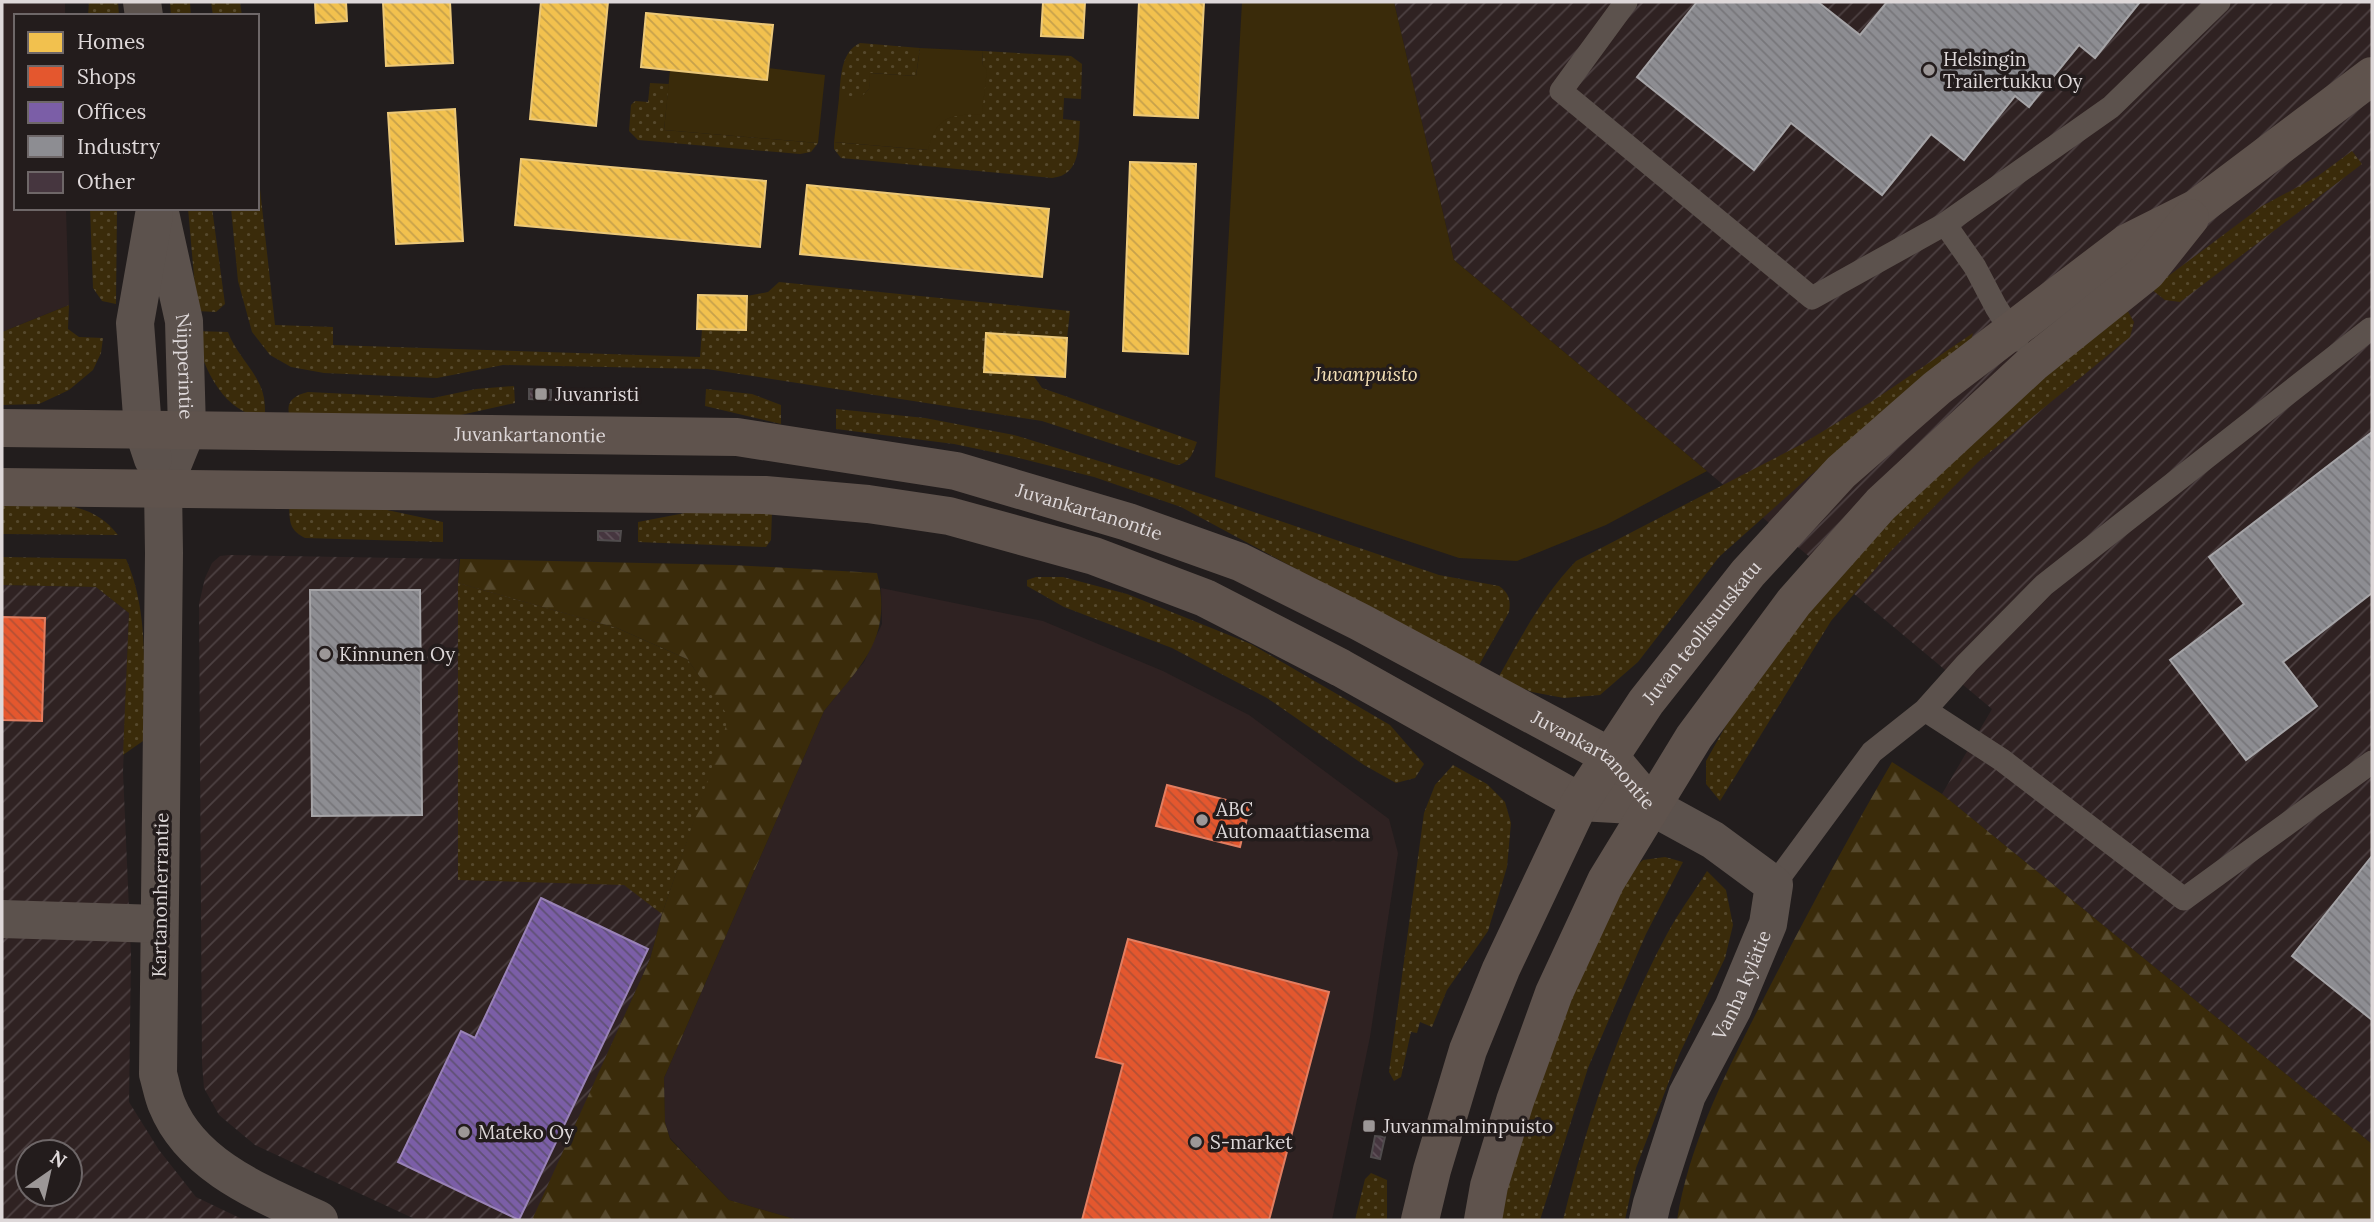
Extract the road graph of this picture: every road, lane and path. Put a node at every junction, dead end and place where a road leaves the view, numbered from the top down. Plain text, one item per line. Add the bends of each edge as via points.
1 (1626, 2) edge
2 (2219, 2) edge
3 (2372, 76) edge
4 (2197, 208) junction
5 (157, 210) edge
6 (157, 210) edge
7 (1945, 224) junction
8 (2370, 329) dead end
9 (2011, 330) junction
10 (2032, 363) junction
11 (2, 428) edge
12 (143, 429) junction
13 (187, 429) junction
14 (2, 487) edge
15 (163, 488) junction
16 (1925, 710) junction
17 (1609, 756) junction
18 (2372, 762) edge
19 (1580, 802) junction
20 (1651, 806) junction
21 (1774, 886) junction
22 (2, 919) edge
23 (159, 924) junction
24 (319, 1220) edge
25 (1420, 1220) edge
26 (1483, 1220) edge
27 (1648, 1220) edge

1 - 7 lane via 1561,91 1812,298
2 - 7 lane via 2111,107
3 - 4 main road, Juvan teollisuuskatu
4 - 9 main road, Juvan teollisuuskatu via 2127,243
4 - 10 main road, Juvan teollisuuskatu via 2147,272
5 - 12 street, Niipperintie via 135,323
6 - 13 street, Niipperintie via 184,321
7 - 9 lane
8 - 16 lane via 2044,585
9 - 10 lane
9 - 17 main road, Juvan teollisuuskatu via 1937,388 1832,482 1748,573
10 - 20 main road, Juvan teollisuuskatu via 1881,504 1794,602 1694,737
11 - 12 main road, Juvankartanontie
12 - 13 main road, Juvankartanontie
12 - 15 street, Niipperintie
13 - 15 street, Niipperintie
13 - 17 main road, Juvankartanontie via 737,437 956,471 1128,522 1240,562
14 - 15 main road, Juvankartanontie
15 - 19 main road, Juvankartanontie via 765,495 949,516 1094,556 1205,598
15 - 23 street, Kartanonherrantie
16 - 18 lane via 2002,760 2184,899
16 - 21 lane via 1872,752
17 - 19 main road, Juvan teollisuuskatu
17 - 20 main road, Juvankartanontie
19 - 20 main road, Juvankartanontie
19 - 25 main road, Juvan teollisuuskatu via 1468,1050
20 - 21 street via 1713,840
20 - 26 main road, Juvan teollisuuskatu via 1606,881 1554,993 1515,1101
21 - 27 street, Vanha kylätie via 1768,924 1733,1008 1688,1095
22 - 23 street
23 - 24 street, Kartanonherrantie via 158,1074 167,1106 188,1139 218,1166

